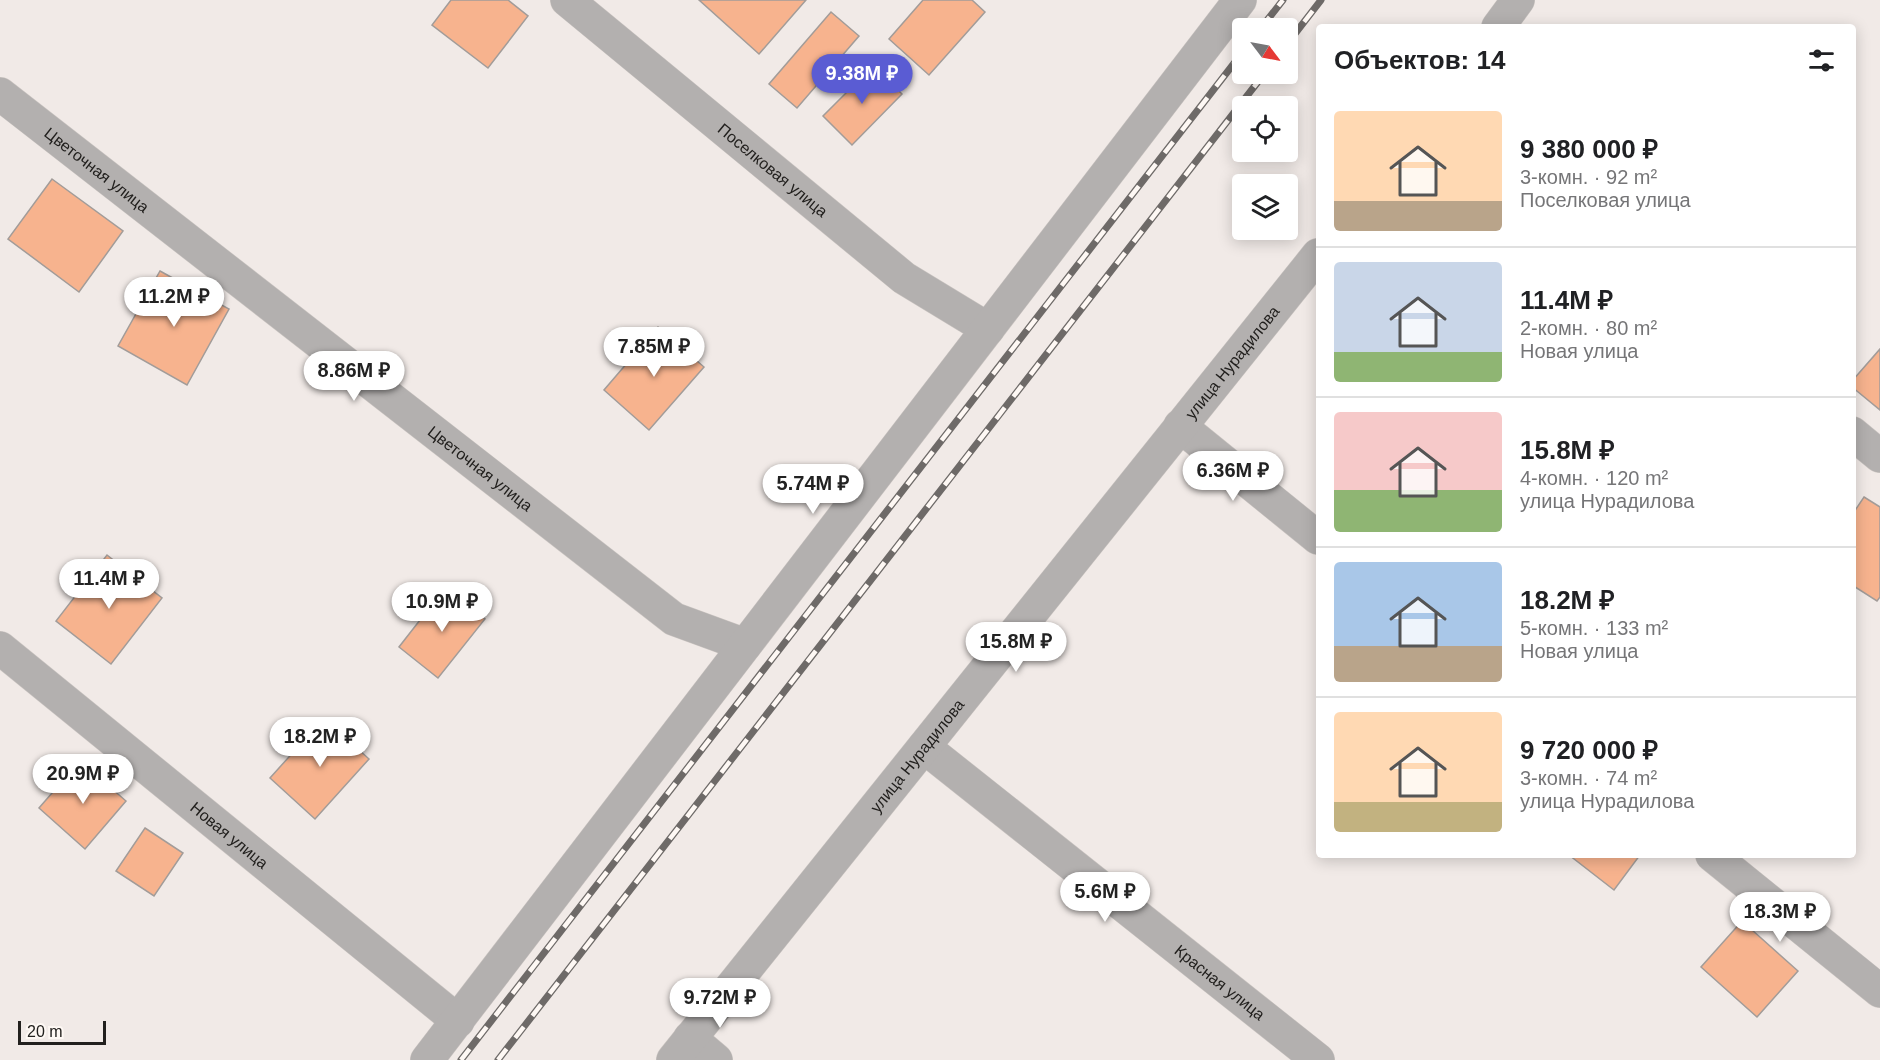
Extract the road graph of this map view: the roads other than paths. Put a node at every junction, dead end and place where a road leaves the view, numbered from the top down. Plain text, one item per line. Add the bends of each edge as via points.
1 (567, 0) edge
2 (1240, 0) edge
3 (1518, 0) edge
4 (1500, 24) edge
5 (0, 94) edge
6 (1316, 257) edge
7 (988, 329) junction
8 (1180, 426) junction
9 (1856, 436) edge
10 (1880, 456) edge
11 (1316, 536) edge
12 (745, 645) junction
13 (0, 648) edge
14 (924, 747) junction
15 (1716, 858) edge
16 (1880, 991) edge
17 (458, 1021) junction
18 (682, 1049) edge
19 (427, 1060) edge
20 (716, 1060) edge
21 (1318, 1060) edge

1 - 7 street, Поселковая улица via 904,278
2 - 7 street
3 - 4 street
5 - 12 street, Цветочная улица via 674,619
6 - 8 street, улица Нурадилова
7 - 12 street
8 - 11 street
8 - 14 street, улица Нурадилова
9 - 10 street
12 - 17 street
13 - 17 street, Новая улица
14 - 18 street, улица Нурадилова
14 - 21 street, Красная улица
15 - 16 street
17 - 19 street
18 - 20 street

